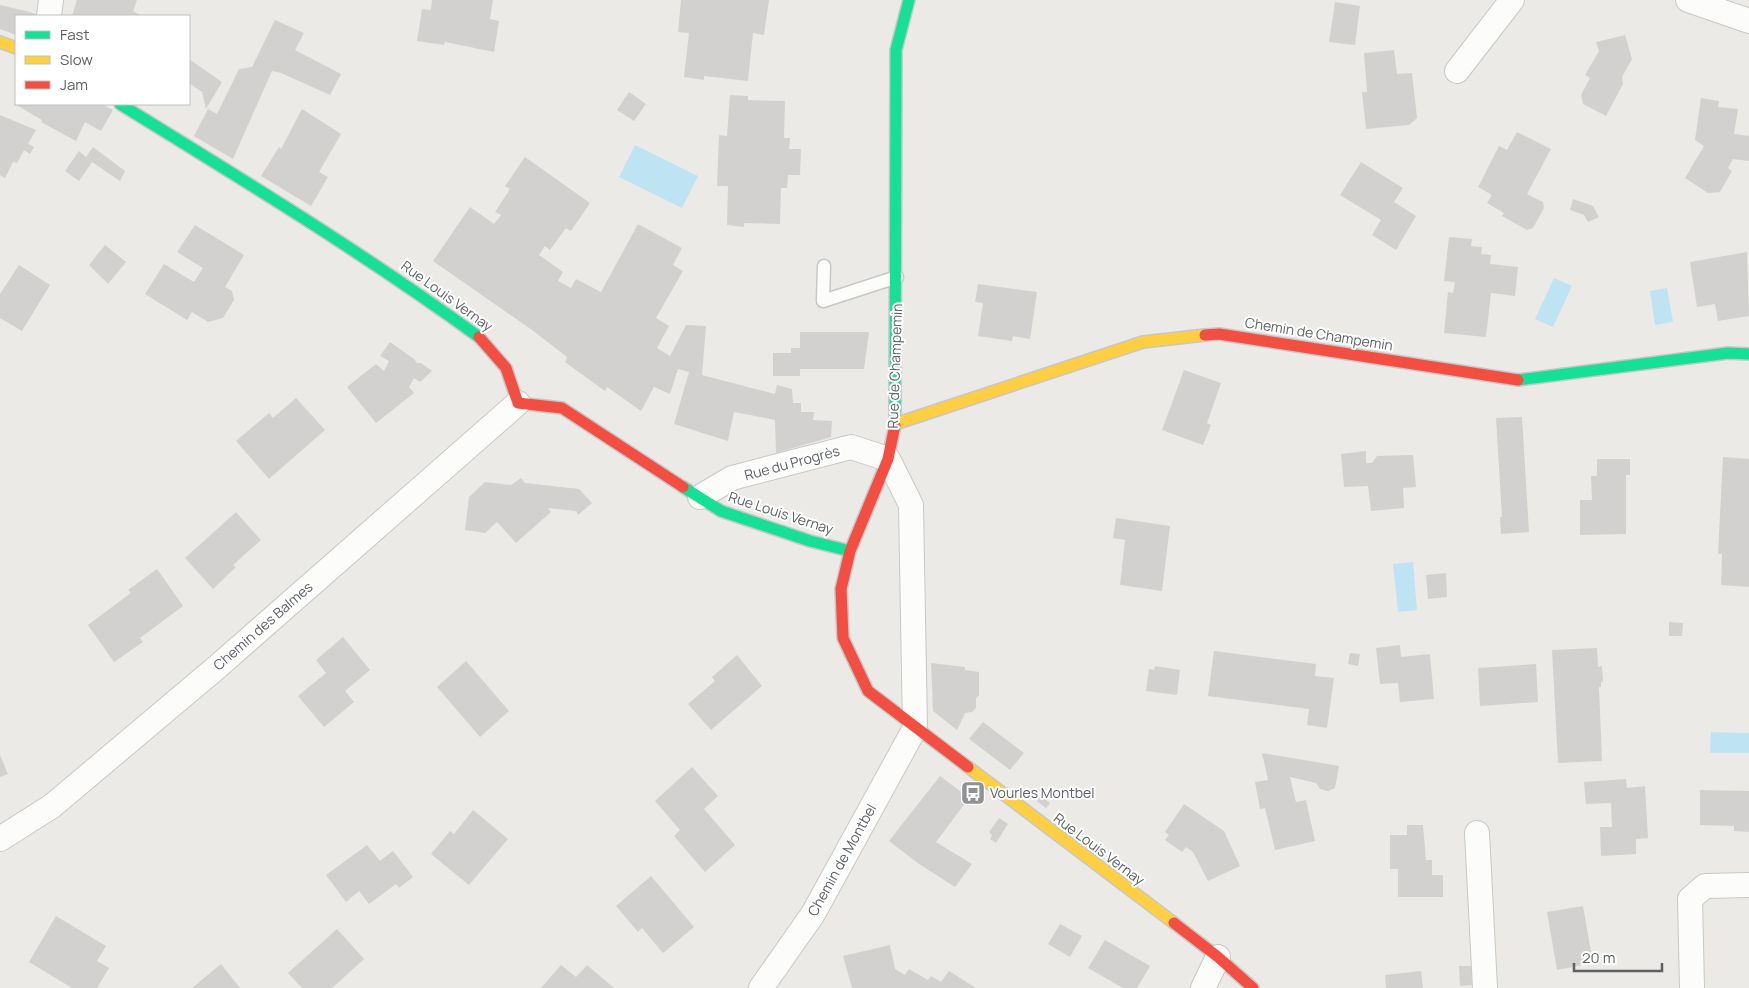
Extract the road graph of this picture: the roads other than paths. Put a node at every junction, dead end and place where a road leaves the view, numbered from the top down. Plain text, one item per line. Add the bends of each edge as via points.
1 (51, 0) edge
2 (909, 0) edge
3 (1512, 0) edge
4 (1688, 0) edge
5 (49, 15) edge
6 (1749, 21) edge
7 (0, 42) edge
8 (15, 48) edge
9 (1457, 71) dead end
10 (122, 105) edge
11 (824, 266) dead end
12 (897, 276) junction
13 (1749, 354) edge
14 (518, 403) junction
15 (895, 424) junction
16 (888, 459) junction
17 (700, 497) junction
18 (850, 551) junction
19 (915, 728) junction
20 (1477, 833) dead end
21 (0, 839) edge
22 (1749, 884) edge
23 (1218, 957) junction
24 (760, 988) edge
25 (1203, 988) edge
26 (1253, 988) edge
27 (1485, 988) edge
28 (1692, 988) edge

1 - 5 street
2 - 12 street, Rue de Champemin via 896,50
3 - 9 street
4 - 6 street
7 - 8 street
10 - 14 street, Rue Louis Vernay via 398,278 484,340 506,368
11 - 12 lane via 823,301
12 - 15 street, Rue de Champemin
13 - 15 street, Chemin de Champemin via 1728,353 1518,380 1219,334 1143,342
14 - 17 street, Rue Louis Vernay via 562,408
14 - 21 street, Chemin des Balmes via 209,674 52,806
15 - 16 street, Rue de Champemin
16 - 17 street, Rue du Progrès via 851,447 732,478
16 - 18 street, Rue de Champemin
16 - 19 street via 911,505
17 - 18 street, Rue Louis Vernay via 721,511
18 - 19 street, Rue Louis Vernay via 841,590 843,638 868,691
19 - 23 street, Rue Louis Vernay
19 - 24 street, Chemin de Montbel via 813,914
20 - 27 street
22 - 28 street via 1705,886 1690,898
23 - 25 street
23 - 26 street, Rue Louis Vernay

